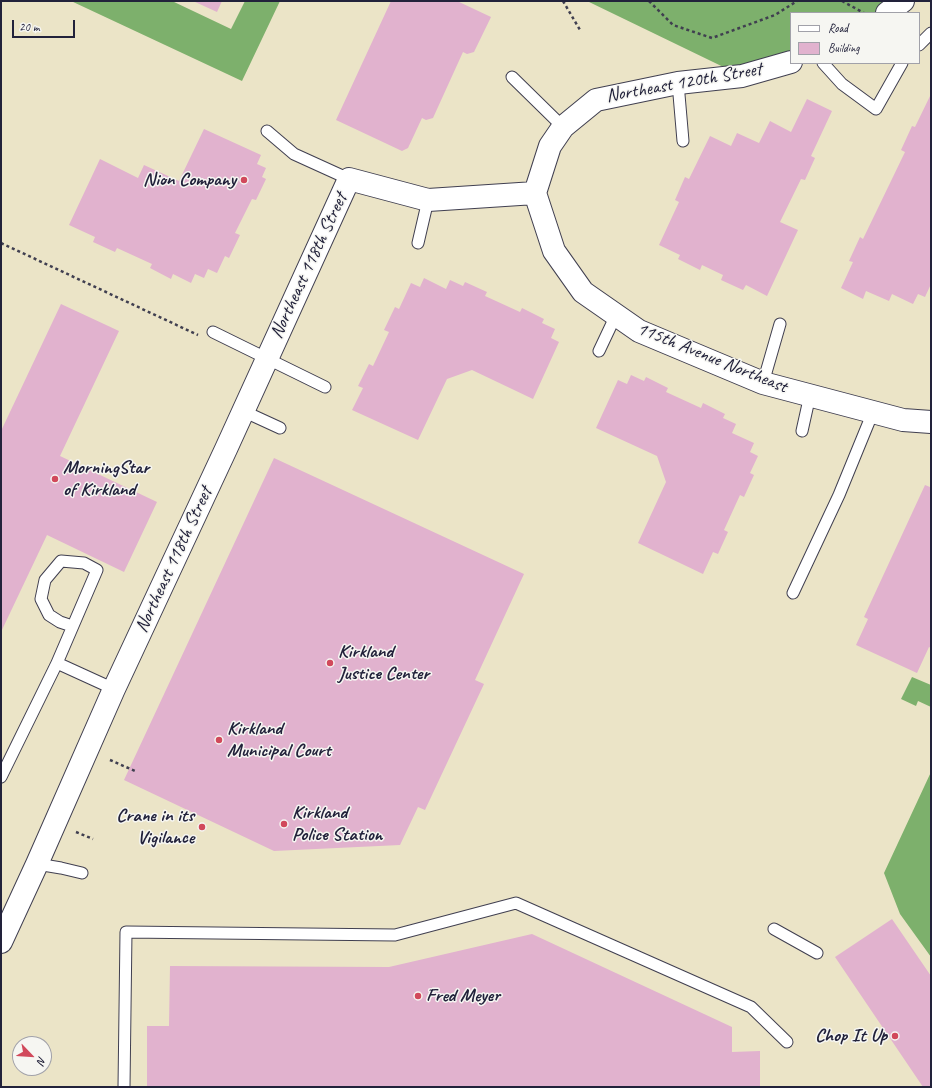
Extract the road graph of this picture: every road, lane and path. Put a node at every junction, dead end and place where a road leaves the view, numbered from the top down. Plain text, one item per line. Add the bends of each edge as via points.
1 (564, 1) edge
2 (648, 1) edge
3 (797, 1) edge
4 (842, 1) edge
5 (903, 1) edge
6 (862, 12) edge
7 (888, 12) edge
8 (580, 30) dead end
9 (931, 33) edge
10 (920, 44) edge
11 (790, 62) edge
12 (823, 64) edge
13 (901, 64) edge
14 (512, 77) dead end
15 (678, 83) junction
16 (563, 127) junction
17 (267, 131) dead end
18 (683, 141) dead end
19 (349, 179) junction
20 (535, 193) junction
21 (428, 200) junction
22 (418, 242) dead end
23 (1, 243) edge
24 (616, 315) junction
25 (780, 324) dead end
26 (213, 332) dead end
27 (202, 337) dead end
28 (599, 351) dead end
29 (266, 359) junction
30 (764, 383) junction
31 (325, 387) dead end
32 (810, 395) junction
33 (243, 411) junction
34 (873, 412) junction
35 (931, 422) edge
36 (280, 428) dead end
37 (802, 431) dead end
38 (793, 593) dead end
39 (72, 626) junction
40 (57, 663) junction
41 (114, 689) junction
42 (110, 760) dead end
43 (135, 771) dead end
44 (1, 778) edge
45 (76, 832) dead end
46 (93, 839) dead end
47 (37, 864) junction
48 (82, 873) dead end
49 (774, 929) dead end
50 (1, 942) edge
51 (817, 953) dead end
52 (787, 1042) dead end
53 (124, 1087) edge

1 - 8 path
2 - 3 path via 673,25 712,38 775,15
4 - 6 path
5 - 7 street
9 - 10 lane
11 - 15 street, Northeast 120th Street via 742,76
12 - 13 lane via 842,84 876,109
14 - 16 lane
15 - 16 street, Northeast 120th Street via 596,100
15 - 18 lane
16 - 20 street, Northeast 120th Street via 550,146
17 - 19 lane via 294,154
19 - 21 street
19 - 29 street, Northeast 118th Street
20 - 21 street
20 - 24 street, 115th Avenue Northeast via 554,251 583,292
21 - 22 lane
23 - 27 path
24 - 28 lane
24 - 30 street, 115th Avenue Northeast via 639,331
25 - 30 lane
26 - 29 lane
29 - 31 lane
29 - 33 street, Northeast 118th Street
30 - 32 street, 115th Avenue Northeast
32 - 34 street, 115th Avenue Northeast
32 - 37 lane
33 - 36 lane
33 - 41 street, Northeast 118th Street
34 - 35 street, 115th Avenue Northeast via 903,420
34 - 38 lane via 839,495
39 - 39 lane via 97,570 84,562 61,561 45,580 42,599 49,615
39 - 40 lane
40 - 41 lane
40 - 44 lane
41 - 47 street, Northeast 118th Street
42 - 43 path
45 - 46 path
47 - 48 lane
47 - 50 street, Northeast 118th Street
49 - 51 lane
52 - 53 lane via 751,1007 516,903 395,935 126,932

